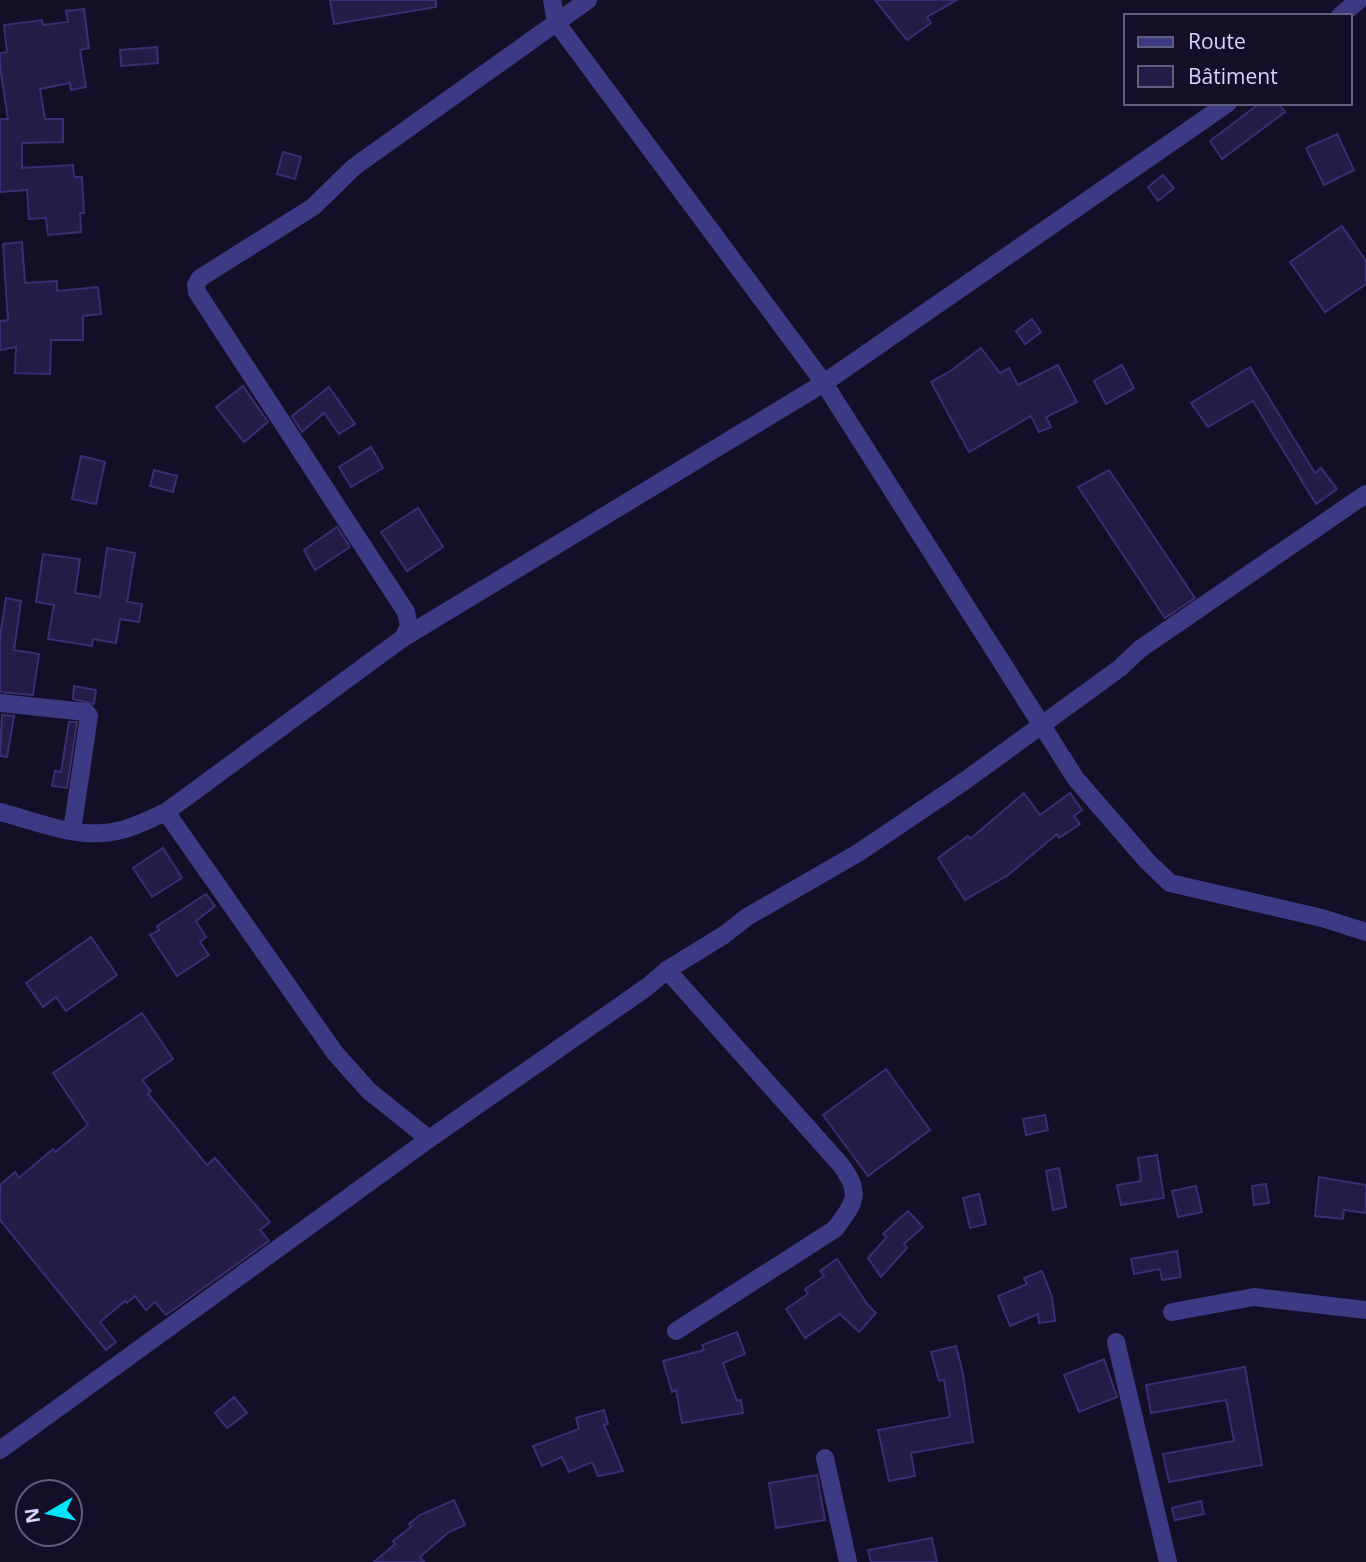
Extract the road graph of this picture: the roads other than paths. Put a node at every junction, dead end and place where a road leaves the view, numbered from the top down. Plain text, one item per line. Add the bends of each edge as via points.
1 (552, 0) edge
2 (588, 0) edge
3 (1359, 0) edge
4 (1342, 14) edge
5 (556, 22) junction
6 (1225, 105) edge
7 (824, 383) junction
8 (1366, 494) edge
9 (403, 638) junction
10 (0, 704) edge
11 (1043, 725) junction
12 (0, 812) edge
13 (166, 812) junction
14 (72, 831) junction
15 (1366, 932) edge
16 (667, 970) junction
17 (429, 1139) junction
18 (1366, 1310) edge
19 (1172, 1311) dead end
20 (676, 1331) dead end
21 (1116, 1342) dead end
22 (0, 1450) edge
23 (825, 1458) dead end
24 (848, 1562) edge
25 (1168, 1562) edge

1 - 5 street
2 - 5 street
3 - 4 street
5 - 7 street
5 - 9 street via 354,167 313,207 200,278 196,285 406,612 409,626
6 - 7 street
7 - 9 street
7 - 11 street
8 - 11 street via 1140,649
9 - 13 street
10 - 14 street via 86,712 89,716
11 - 15 street via 1076,779 1170,883
11 - 16 street via 858,853
12 - 14 street
13 - 14 street via 139,825 103,833
13 - 17 street via 334,1053 369,1091
16 - 17 street
16 - 20 street via 841,1166 855,1193 852,1206 835,1228
17 - 22 street
18 - 19 street via 1254,1297
21 - 25 street
23 - 24 street

